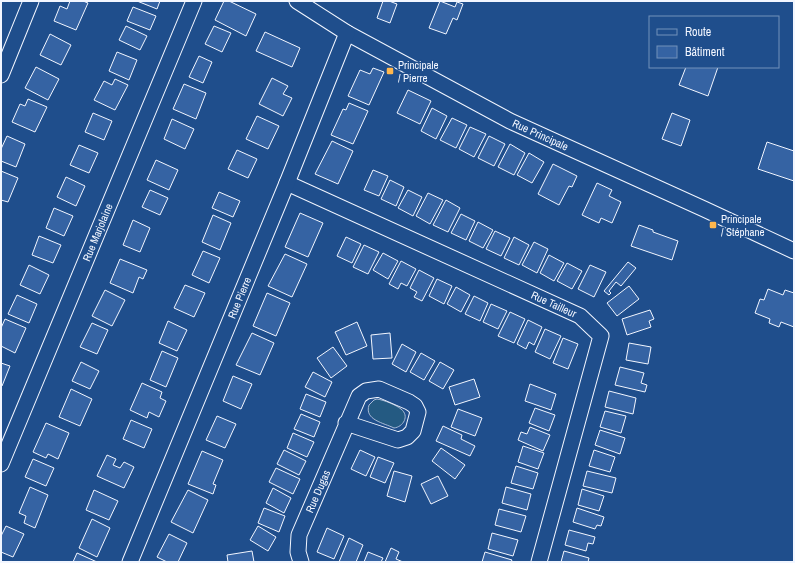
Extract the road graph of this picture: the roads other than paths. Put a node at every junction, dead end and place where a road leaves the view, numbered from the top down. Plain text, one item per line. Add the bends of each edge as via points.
1 (31, 1) edge
2 (194, 1) edge
3 (297, 1) edge
4 (347, 33) junction
5 (1, 75) edge
6 (286, 183) junction
7 (794, 251) edge
8 (346, 423) junction
9 (1, 464) edge
10 (130, 562) edge
11 (301, 562) edge
12 (539, 562) edge

1 - 5 street
2 - 9 street, Rue Marjolaine
3 - 4 street, Rue Principale
4 - 6 street, Rue Pierre
4 - 7 street, Rue Principale via 510,121
6 - 10 street, Rue Pierre
6 - 12 street, Rue Tailleur via 580,316 601,336
8 - 8 street, Rue Dugas via 398,440 407,437 413,431 418,412 409,402 379,389 366,391 359,396
8 - 11 street, Rue Dugas via 299,535 298,552

